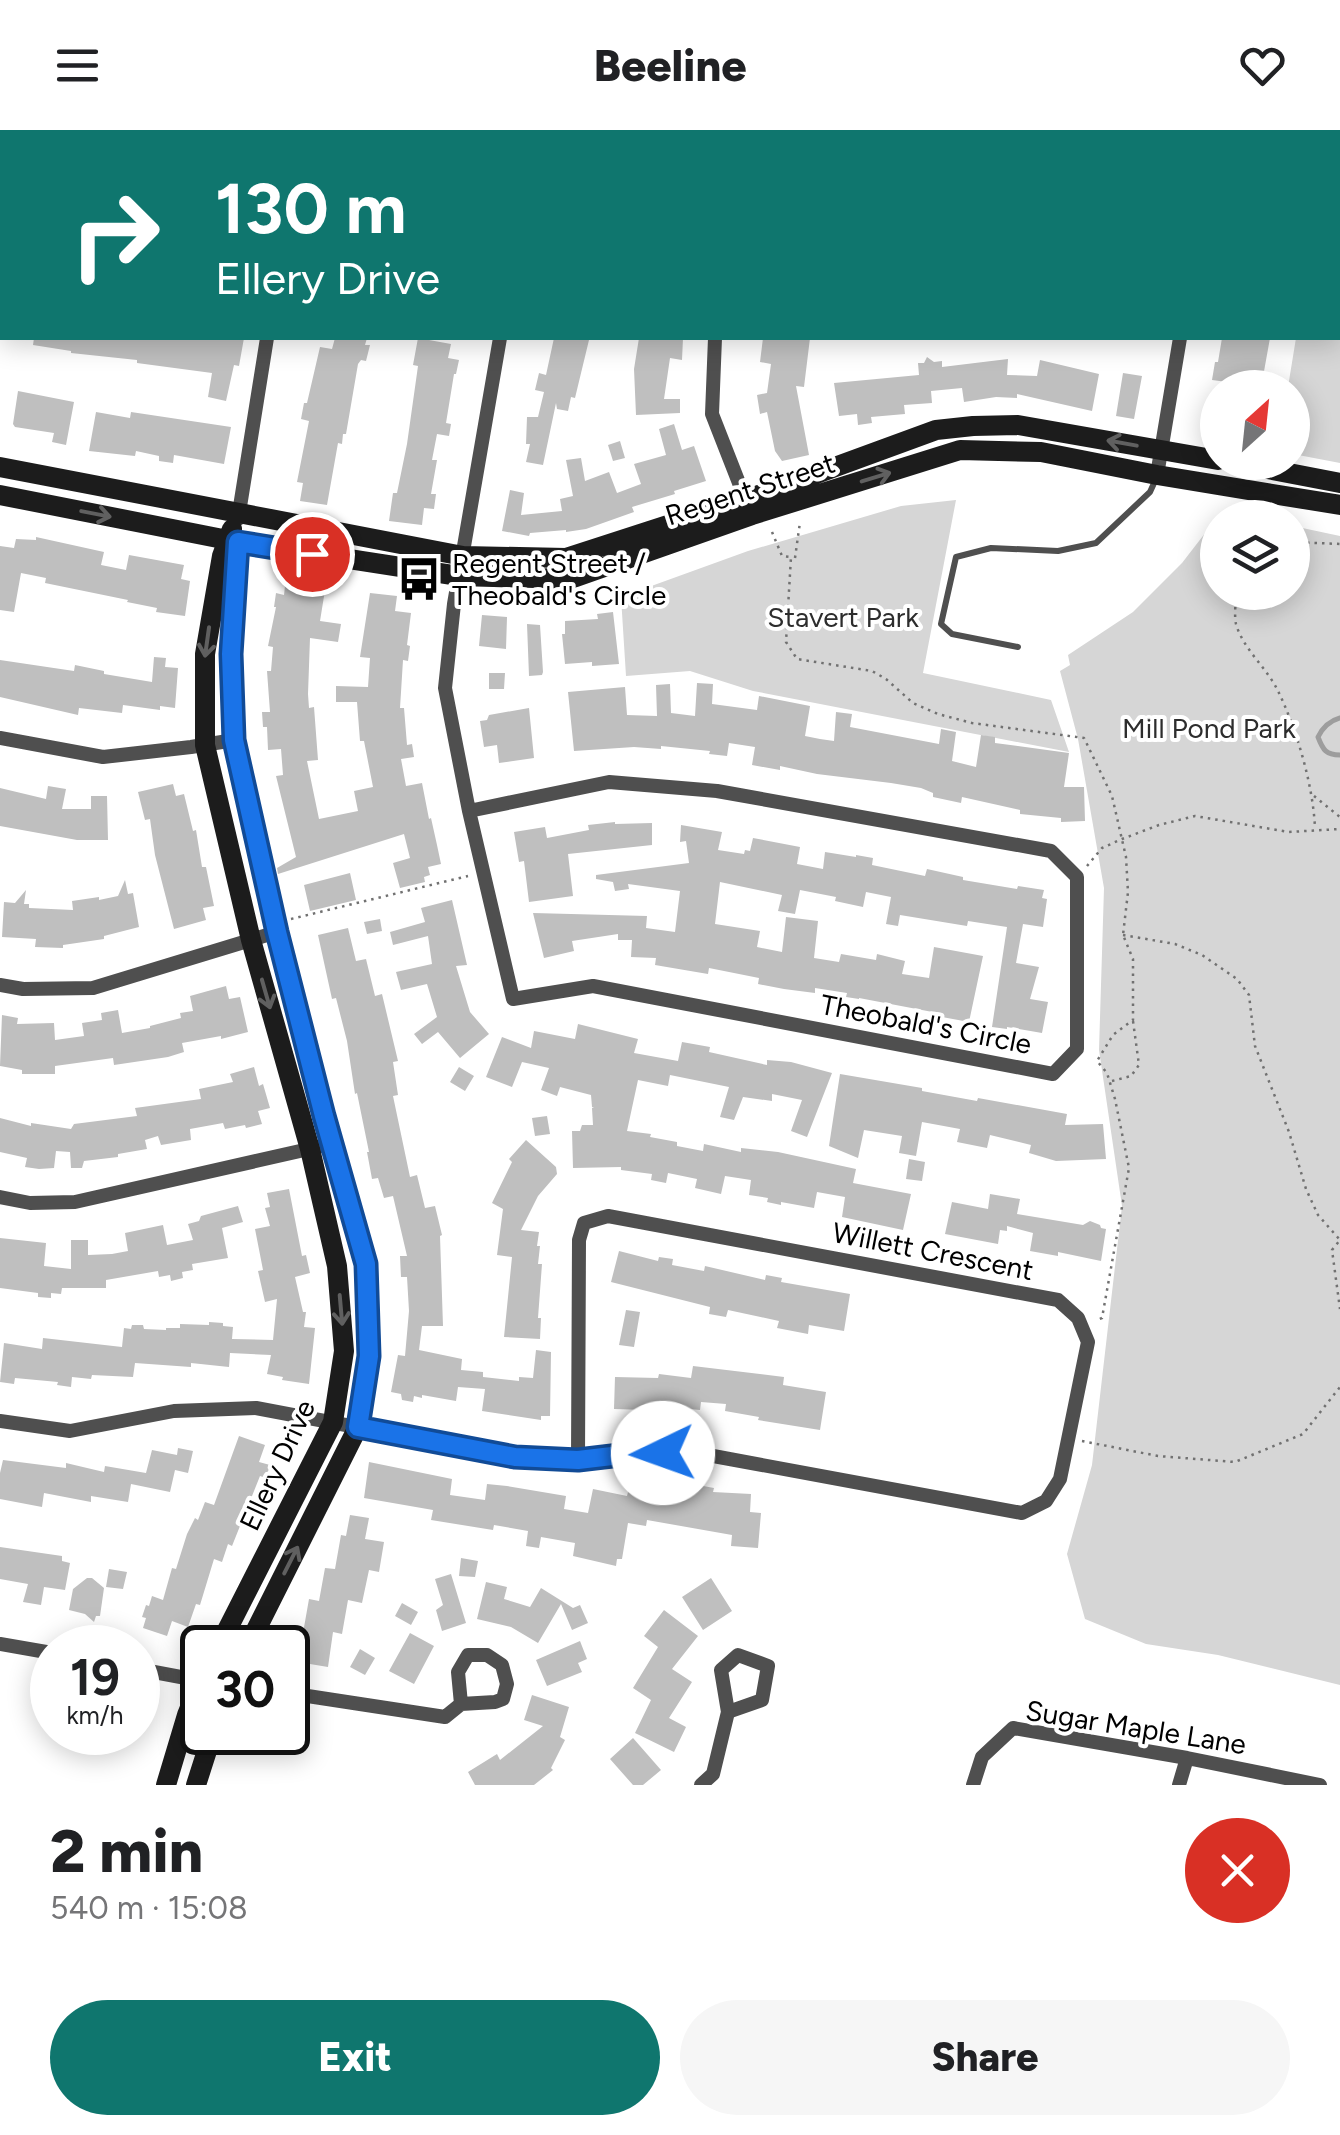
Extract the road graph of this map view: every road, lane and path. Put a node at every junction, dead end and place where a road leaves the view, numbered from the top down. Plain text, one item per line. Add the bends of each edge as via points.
1 (267, 340) edge
2 (500, 340) edge
3 (715, 340) edge
4 (1180, 340) edge
5 (1161, 449) junction
6 (1200, 457) edge
7 (0, 467) edge
8 (1158, 475) junction
9 (1310, 477) edge
10 (1340, 483) edge
11 (0, 495) edge
12 (1340, 505) edge
13 (749, 508) junction
14 (238, 514) junction
15 (800, 522) dead end
16 (772, 532) dead end
17 (233, 541) junction
18 (1310, 543) edge
19 (1340, 544) edge
20 (793, 557) junction
21 (803, 559) dead end
22 (461, 566) junction
23 (1235, 610) edge
24 (1018, 647) dead end
25 (0, 738) edge
26 (234, 740) junction
27 (205, 745) junction
28 (1313, 796) junction
29 (469, 811) junction
30 (1340, 817) edge
31 (1340, 829) edge
32 (1315, 830) junction
33 (1122, 839) junction
34 (1064, 864) junction
35 (484, 872) junction
36 (276, 928) junction
37 (1123, 935) junction
38 (251, 940) junction
39 (0, 985) edge
40 (1133, 1020) junction
41 (1110, 1082) junction
42 (320, 1147) junction
43 (0, 1197) edge
44 (1340, 1309) edge
45 (1082, 1325) junction
46 (1340, 1387) edge
47 (0, 1421) edge
48 (333, 1422) junction
49 (358, 1427) junction
50 (1068, 1438) junction
51 (578, 1460) junction
52 (230, 1625) edge
53 (259, 1625) edge
54 (0, 1644) edge
55 (30, 1649) edge
56 (310, 1696) edge
57 (461, 1704) dead end
58 (728, 1712) dead end
59 (180, 1736) edge
60 (206, 1755) edge
61 (1188, 1758) junction
62 (166, 1785) edge
63 (196, 1785) edge
64 (701, 1785) edge
65 (973, 1785) edge
66 (1180, 1785) edge
67 (1320, 1785) edge

1 - 14 street
2 - 22 street, Theobald's Circle
3 - 13 street via 712,414
4 - 5 street
5 - 6 street, Regent Street
5 - 8 street
5 -> 13 street, Regent Street via 1018,425 936,430
7 - 14 street, Regent Street
8 - 12 street, Regent Street
13 -> 8 street, Regent Street via 960,450 1041,452
8 - 24 lane via 1150,492 1096,543 1058,551 991,548 956,557 942,624 952,634
9 - 10 street
11 -> 17 street, Regent Street
13 - 22 street, Regent Street via 566,558
14 - 17 street, Ellery Drive
14 - 22 street, Regent Street
15 - 20 path
16 - 20 path via 782,556
17 - 22 street, Regent Street
17 - 26 street, Ellery Drive
17 -> 27 street, Ellery Drive via 219,570 205,654
18 - 19 path
20 - 21 path
20 - 33 path via 786,642 797,659 872,671 938,714 1084,738 1112,796
22 - 29 street, Theobald's Circle via 445,688
23 - 28 path via 1242,638 1277,688
25 - 27 street via 103,758
26 - 27 street
26 - 36 street, Ellery Drive
27 - 38 street, Ellery Drive
28 - 30 path
28 - 32 path
29 - 34 street via 609,782 717,791 1051,851
29 - 35 street, Theobald's Circle
31 - 32 path
32 - 33 path via 1195,816
33 - 34 path via 1102,848 1085,868
33 - 37 path via 1128,892
34 - 35 street, Theobald's Circle via 1077,877 1077,1049 1053,1074 593,986 513,999
35 - 36 path
36 - 38 street
36 - 42 street, Ellery Drive
37 - 40 path via 1134,958
37 - 44 path via 1202,955 1249,995 1255,1046 1306,1189 1340,1240 1332,1250
38 - 39 street via 93,988
38 -> 42 street, Ellery Drive
40 - 41 path via 1138,1065 1132,1076
40 - 41 path via 1113,1035 1097,1061
41 - 45 path via 1129,1168 1102,1318
42 - 43 street via 75,1202
42 -> 48 street, Ellery Drive via 344,1351
42 - 49 street, Ellery Drive via 366,1264 369,1356
45 - 50 street via 1088,1342
45 - 51 street, Willett Crescent via 1058,1300 608,1216 584,1224 579,1240
46 - 50 path via 1304,1434 1235,1462 1158,1456
47 - 48 street via 70,1431 174,1411 256,1408
48 - 49 street
48 - 52 street, Ellery Drive
49 - 51 street via 515,1457
53 -> 49 street, Ellery Drive
50 - 51 street via 1060,1479 1046,1502 1022,1513 697,1453
54 - 55 street
56 - 57 street via 446,1718
58 - 64 street via 713,1774
59 - 62 street
60 - 63 street
61 - 65 street, Sugar Maple Lane via 1013,1728 982,1757
61 - 66 street
61 - 67 street, Sugar Maple Lane

